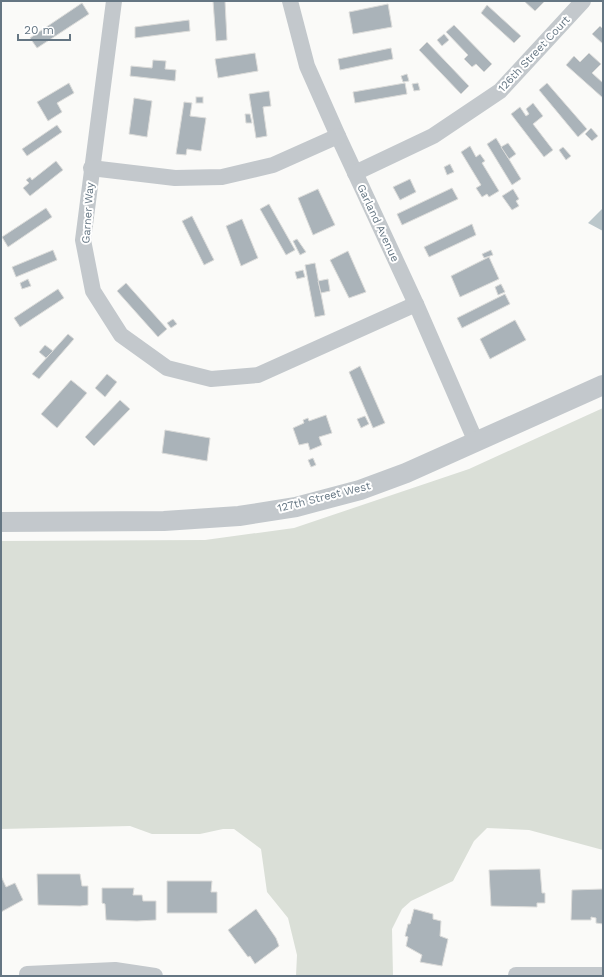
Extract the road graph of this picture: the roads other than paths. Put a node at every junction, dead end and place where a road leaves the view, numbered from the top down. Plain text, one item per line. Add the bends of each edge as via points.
1 (114, 1) edge
2 (290, 1) edge
3 (584, 1) edge
4 (338, 136) junction
5 (91, 168) junction
6 (355, 173) junction
7 (416, 304) junction
8 (603, 385) edge
9 (476, 442) junction
10 (1, 522) edge
11 (516, 975) dead end
12 (603, 975) edge
13 (27, 976) edge
14 (155, 976) edge

1 - 5 street, Garner Way
2 - 4 street, Garland Avenue via 307,66
3 - 6 street, 126th Street Court via 500,92 433,136
4 - 5 street via 273,165 222,177 175,178
4 - 6 street, Garland Avenue
5 - 7 street, Garner Way via 83,240 93,291 121,335 167,368 212,379 258,375
6 - 7 street, Garland Avenue
7 - 9 street, Garland Avenue
8 - 9 street, 127th Street West
9 - 10 street, 127th Street West via 360,490 296,507 238,516 164,521
11 - 12 street
13 - 14 street via 115,970

